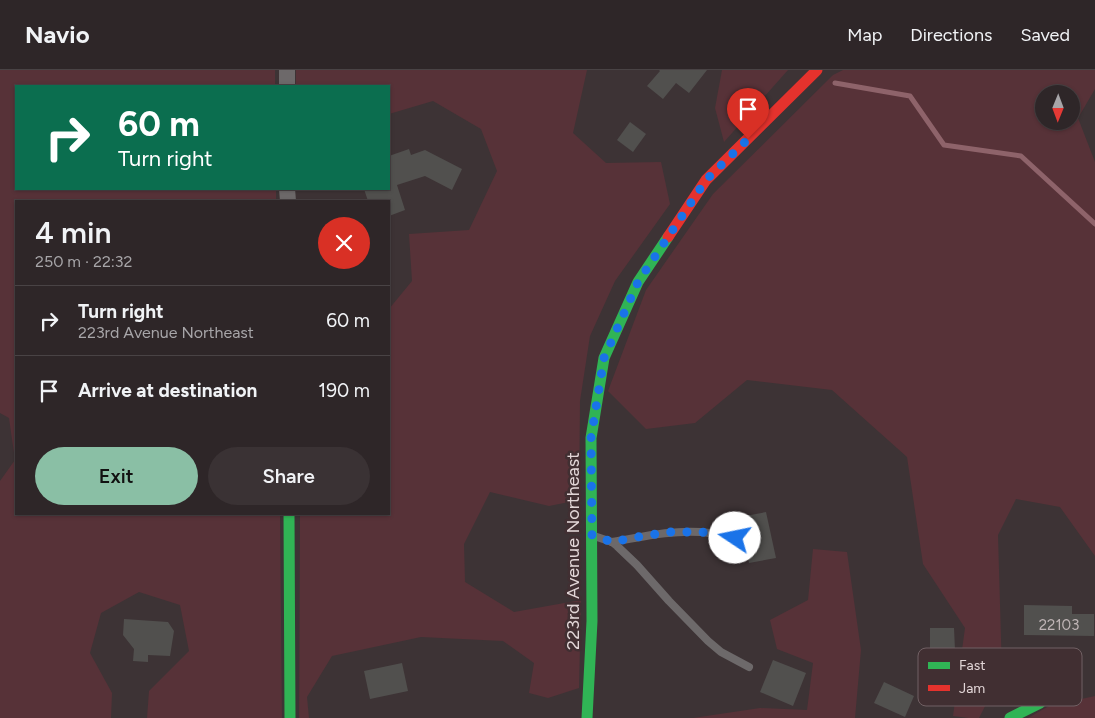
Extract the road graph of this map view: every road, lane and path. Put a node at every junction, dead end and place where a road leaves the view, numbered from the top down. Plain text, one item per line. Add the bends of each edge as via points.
1 (287, 70) edge
2 (817, 70) edge
3 (287, 85) edge
4 (289, 515) edge
5 (592, 535) junction
6 (735, 538) dead end
7 (612, 542) junction
8 (748, 667) dead end
9 (1034, 706) edge
10 (290, 718) edge
11 (587, 718) edge
12 (1010, 718) edge

1 - 3 street
2 - 5 street, 223rd Avenue Northeast via 706,180 638,282 604,358 591,438
4 - 10 street
5 - 7 lane
5 - 11 street, 223rd Avenue Northeast
6 - 7 lane via 702,532 670,532
7 - 8 lane via 708,641
9 - 12 street

